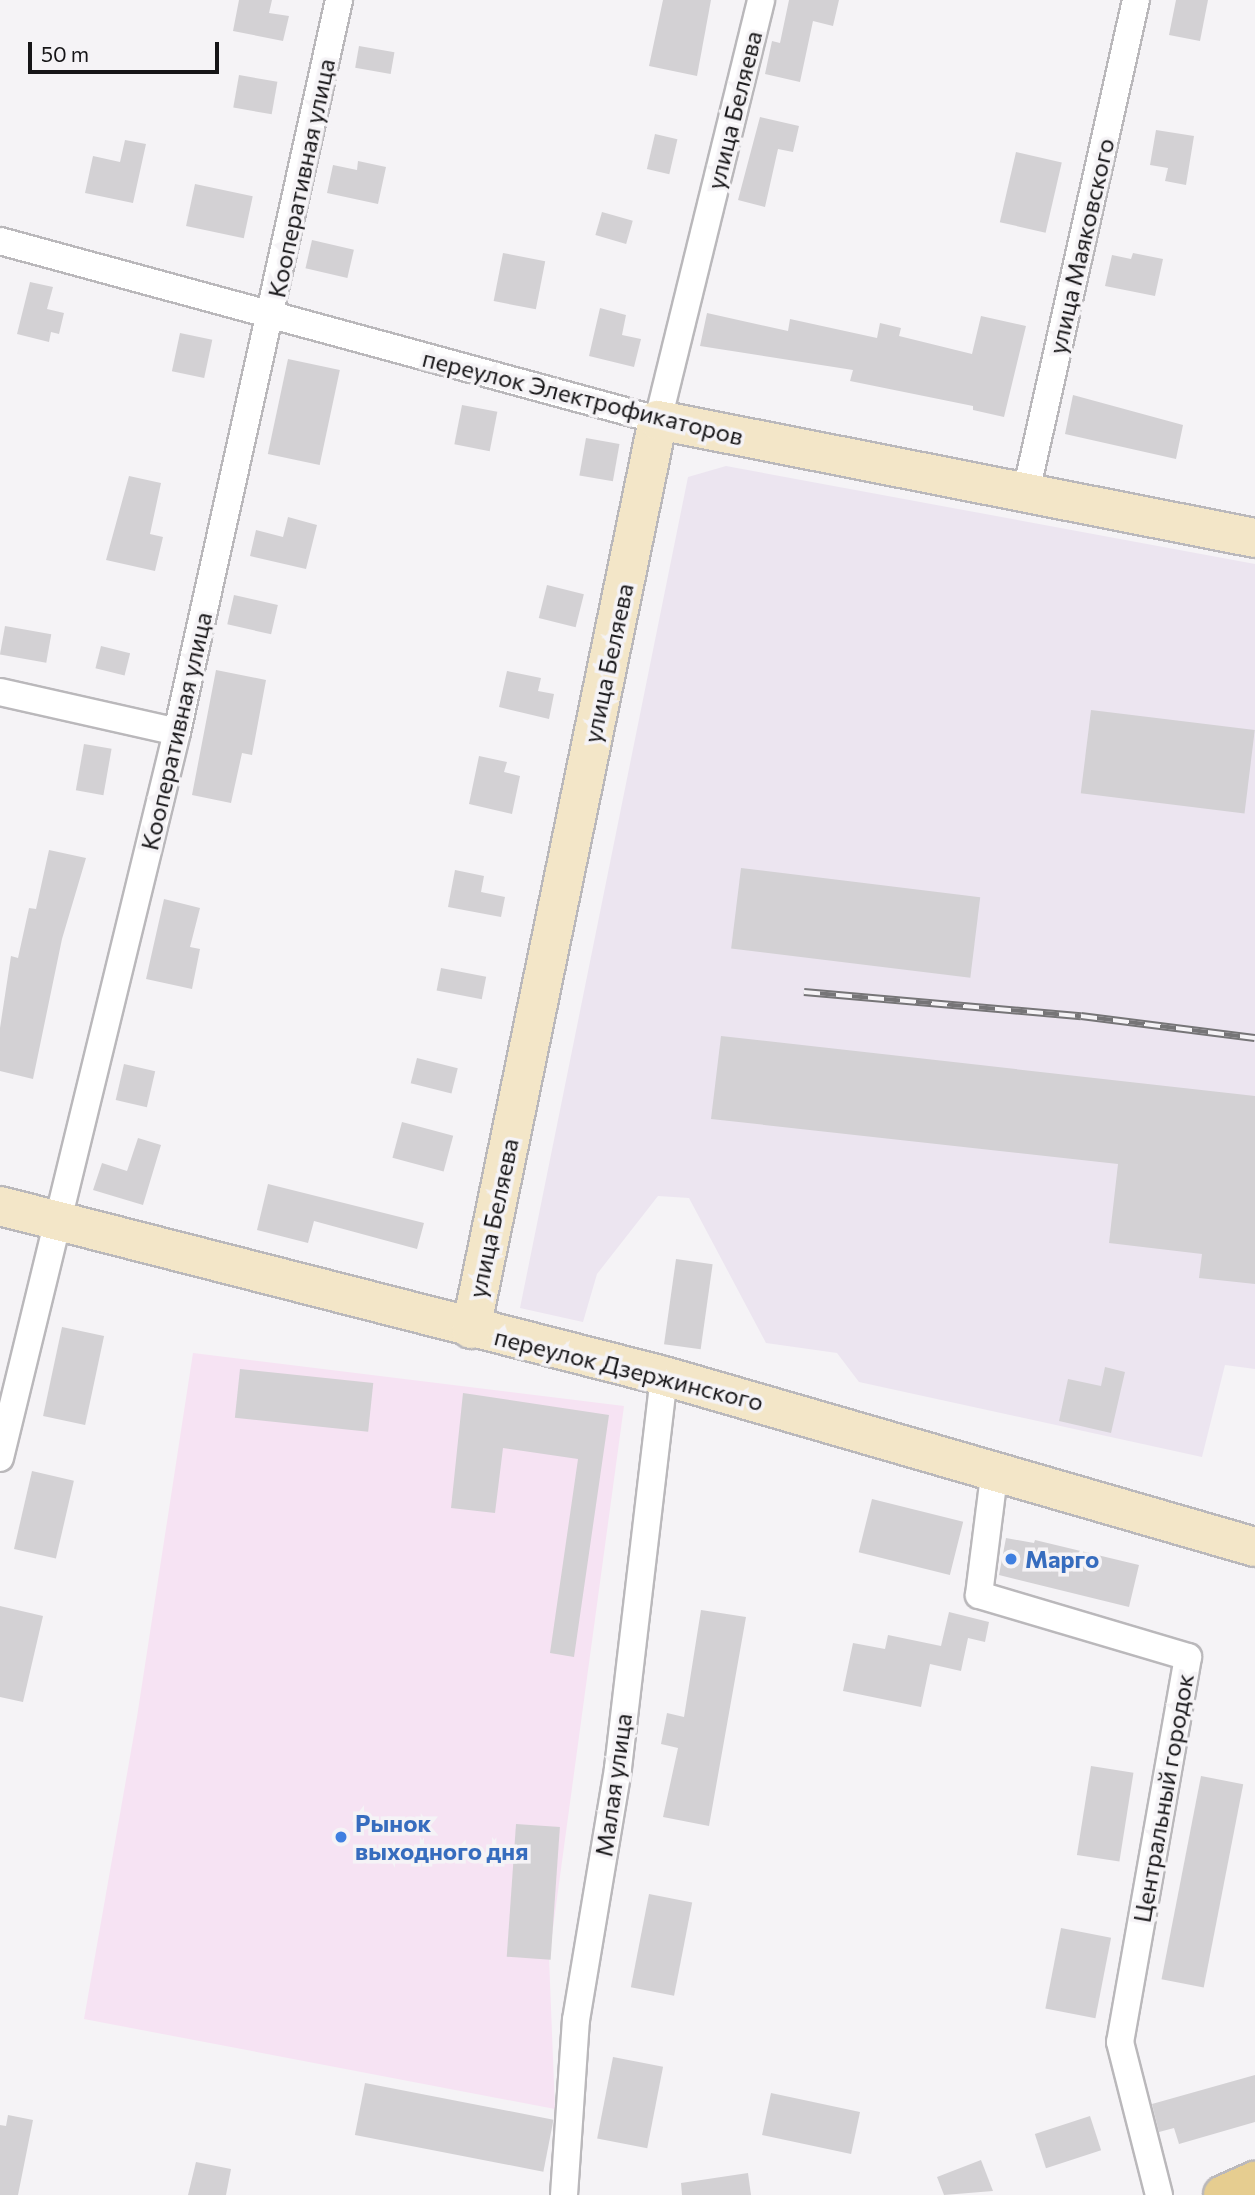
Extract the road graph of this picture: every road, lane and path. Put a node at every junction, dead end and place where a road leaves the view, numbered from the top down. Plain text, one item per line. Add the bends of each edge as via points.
1 (338, 0) edge
2 (761, 0) edge
3 (1136, 0) edge
4 (0, 241) edge
5 (272, 317) junction
6 (657, 420) junction
7 (1026, 492) junction
8 (1255, 538) edge
9 (0, 692) edge
10 (177, 732) junction
11 (0, 1206) edge
12 (59, 1222) junction
13 (471, 1329) junction
14 (664, 1376) junction
15 (0, 1458) edge
16 (995, 1468) junction
17 (1255, 1547) edge
18 (1255, 2181) edge
19 (1255, 2188) edge
20 (565, 2195) edge
21 (1159, 2195) edge
22 (1223, 2195) edge
23 (1254, 2195) edge

1 - 5 street, Кооперативная улица
2 - 6 street, улица Беляева
3 - 7 street, улица Маяковского
4 - 5 street, переулок Электрофикаторов
5 - 6 street, переулок Электрофикаторов
5 - 10 street, Кооперативная улица
6 - 7 street, переулок Электрофикаторов
6 - 13 street, улица Беляева
7 - 8 street, переулок Электрофикаторов
9 - 10 street
10 - 12 street, Кооперативная улица
11 - 12 street, переулок Дзержинского
12 - 13 street, переулок Дзержинского
12 - 15 street, Кооперативная улица
13 - 14 street, переулок Дзержинского
14 - 16 street, переулок Дзержинского
14 - 20 street, Малая улица via 618,1768 576,2020
16 - 17 street, переулок Дзержинского
16 - 21 street, Центральный городок via 979,1595 1188,1657 1120,2042
18 - 22 main road
19 - 23 street

